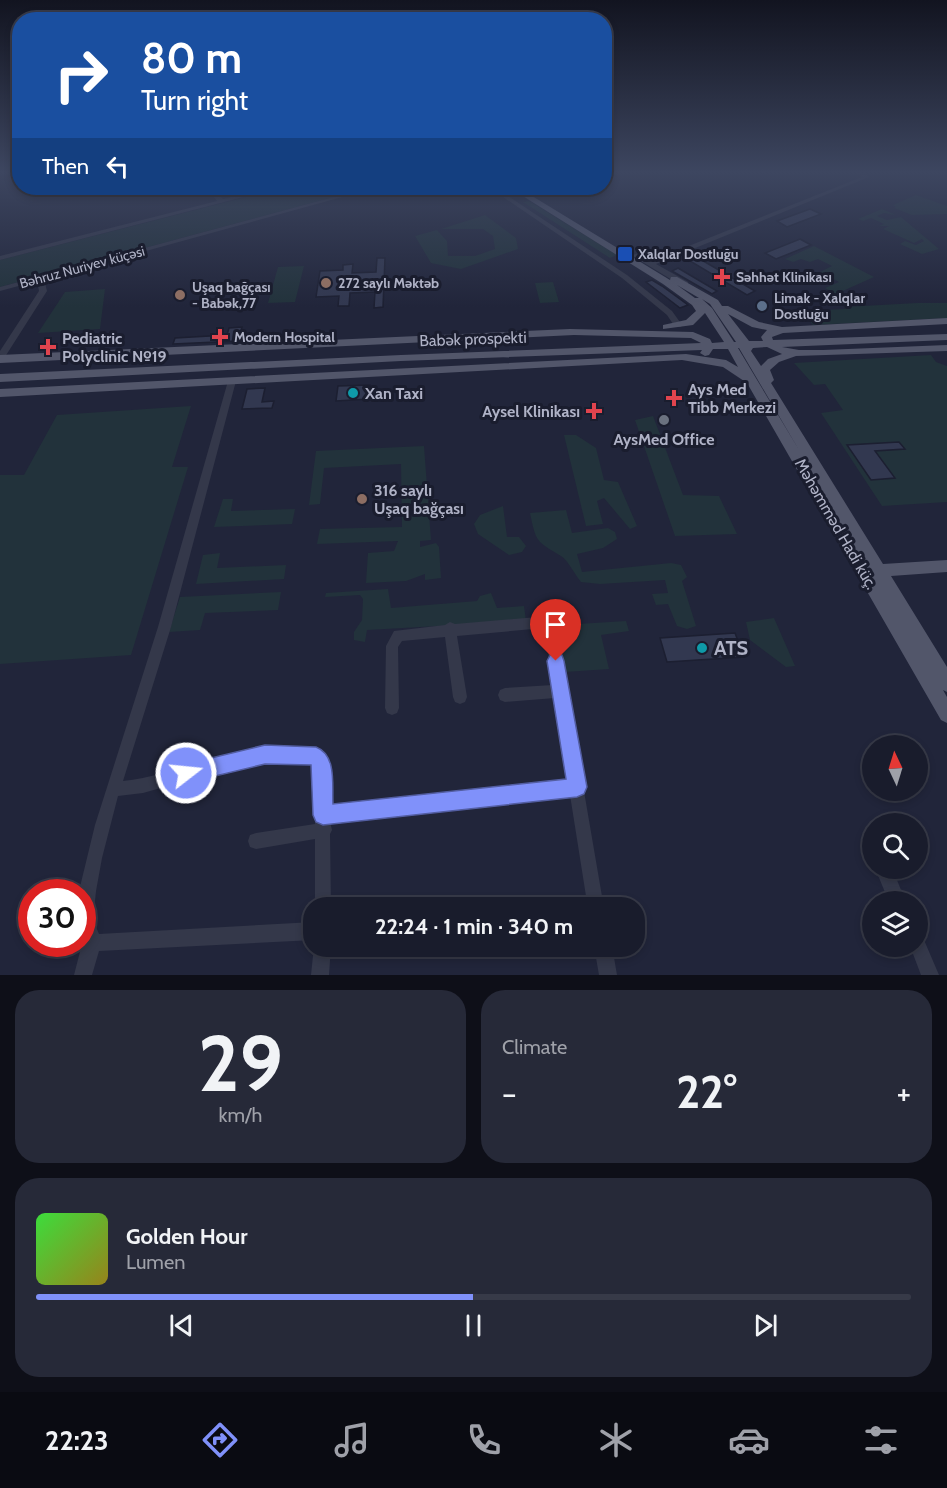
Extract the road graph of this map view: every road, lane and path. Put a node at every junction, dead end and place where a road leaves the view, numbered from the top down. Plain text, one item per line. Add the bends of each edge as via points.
1 (162, 216) edge
2 (267, 216) edge
3 (535, 216) edge
4 (562, 216) edge
5 (572, 216) edge
6 (768, 216) edge
7 (635, 255) junction
8 (0, 258) edge
9 (653, 263) junction
10 (40, 278) junction
11 (667, 279) junction
12 (690, 288) junction
13 (0, 289) edge
14 (714, 302) junction
15 (947, 321) edge
16 (678, 326) junction
17 (947, 329) edge
18 (783, 330) junction
19 (570, 332) junction
20 (730, 334) junction
21 (947, 337) edge
22 (801, 340) junction
23 (674, 342) junction
24 (947, 343) edge
25 (947, 348) edge
26 (626, 351) junction
27 (842, 353) junction
28 (94, 354) junction
29 (686, 357) junction
30 (0, 358) edge
31 (166, 358) junction
32 (0, 371) edge
33 (0, 378) edge
34 (768, 380) junction
35 (231, 381) junction
36 (200, 382) junction
37 (0, 384) edge
38 (0, 393) edge
39 (761, 395) junction
40 (814, 461) junction
41 (947, 566) edge
42 (872, 571) junction
43 (450, 628) junction
44 (947, 683) edge
45 (561, 691) junction
46 (505, 695) dead end
47 (460, 697) dead end
48 (392, 708) dead end
49 (947, 714) edge
50 (577, 787) junction
51 (115, 789) junction
52 (323, 822) junction
53 (256, 841) dead end
54 (91, 879) edge
55 (323, 897) edge
56 (595, 897) edge
57 (303, 932) edge
58 (96, 943) edge
59 (88, 957) edge
60 (321, 957) edge
61 (605, 957) edge
62 (923, 957) edge
63 (82, 975) edge
64 (320, 975) edge
65 (608, 975) edge
66 (930, 975) edge

1 - 8 street, Bəhruz Nuriyev küçəsi
2 - 10 street, Bəhruz Nuriyev küçəsi
3 - 16 street via 670,311
4 - 11 main road
5 - 7 main road
6 - 9 street
7 - 9 street
7 - 11 main road
9 - 12 street
10 - 13 street, Bəhruz Nuriyev küçəsi
10 - 30 street via 43,291
11 - 12 main road
11 - 16 main road via 700,308 695,319
11 - 20 main road via 702,304
12 - 14 main road
14 - 18 main road via 749,322
14 - 34 main road
15 - 18 main road
16 - 19 main road
17 - 22 main road, Babək prospekti
18 - 27 main road via 766,337 775,349
19 - 28 main road, Babək prospekti
19 - 29 main road via 686,334 706,341 707,351
20 - 39 main road, Məhəmməd Hadi küç.
20 - 40 main road, Məhəmməd Hadi küç. via 747,354
21 - 22 main road, Babək prospekti
22 - 23 main road, Babək prospekti
22 - 24 main road
22 - 26 main road, Babək prospekti
23 - 31 main road via 574,339
23 - 32 main road, Babək prospekti
25 - 27 main road
26 - 33 main road, Babək prospekti
26 - 37 main road
27 - 34 main road via 774,360 764,370
28 - 30 main road, Babək prospekti
28 - 31 main road
29 - 35 main road, Babək prospekti
29 - 39 main road, Babək prospekti via 736,369
31 - 36 main road via 143,366 139,378 148,383
34 - 40 main road
35 - 36 main road, Babək prospekti
35 - 51 street via 175,591
36 - 38 main road, Babək prospekti
39 - 42 main road, Məhəmməd Hadi küç.
40 - 42 main road, Məhəmməd Hadi küç.
41 - 42 main road
42 - 44 main road, Məhəmməd Hadi küç.
42 - 49 main road, Məhəmməd Hadi küç.
43 - 45 street via 549,621
43 - 47 street
43 - 48 street via 408,632 393,639
45 - 46 street
45 - 50 street
50 - 52 street
50 - 56 street
51 - 52 street via 143,786 265,754 316,756 322,765
51 - 54 street
52 - 53 street
52 - 55 street
57 - 58 street
59 - 63 street
60 - 64 street
61 - 65 street
62 - 66 street

